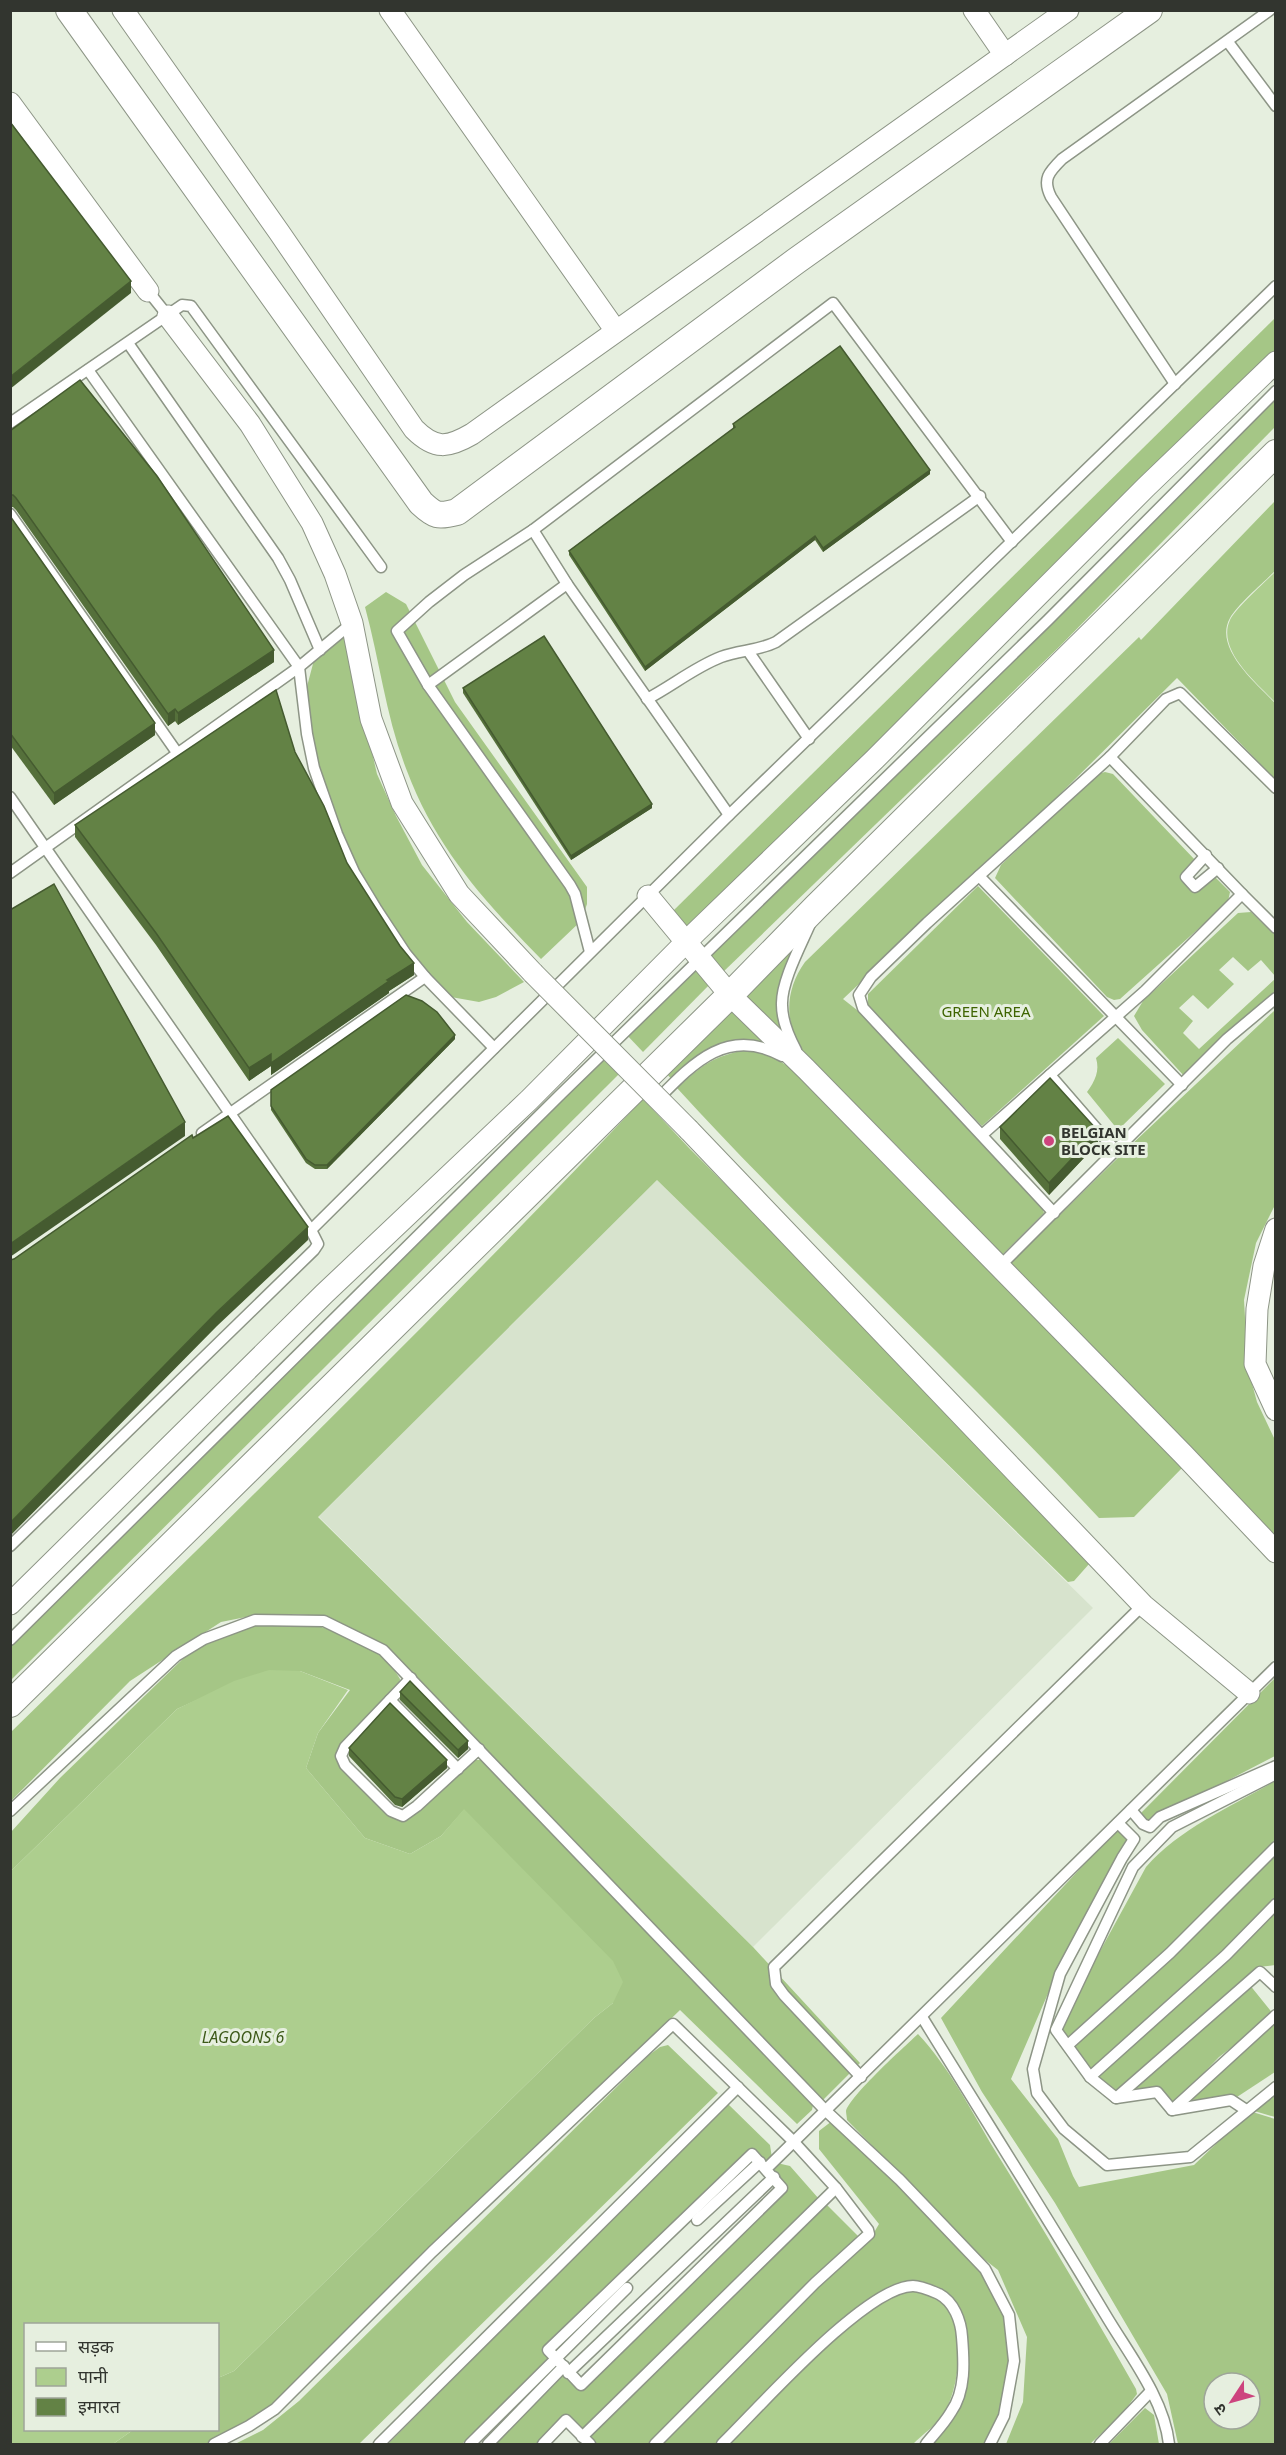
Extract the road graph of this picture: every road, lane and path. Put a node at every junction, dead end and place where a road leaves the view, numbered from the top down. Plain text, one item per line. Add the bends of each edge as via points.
1 (69, 10) edge
2 (123, 10) edge
3 (390, 10) edge
4 (974, 10) edge
5 (1068, 10) edge
6 (1149, 10) edge
7 (1270, 10) edge
8 (1228, 42) junction
9 (1005, 55) junction
10 (10, 104) edge
11 (1275, 106) edge
12 (1275, 286) edge
13 (158, 304) junction
14 (616, 332) junction
15 (128, 343) junction
16 (1275, 362) edge
17 (88, 370) junction
18 (1175, 384) junction
19 (1275, 391) edge
20 (10, 423) edge
21 (1275, 453) edge
22 (980, 496) junction
23 (10, 514) edge
24 (533, 530) junction
25 (1012, 542) junction
26 (381, 567) dead end
27 (567, 585) junction
28 (352, 623) junction
29 (320, 650) junction
30 (748, 651) junction
31 (299, 667) junction
32 (428, 685) junction
33 (647, 699) junction
34 (809, 740) junction
35 (178, 753) junction
36 (1110, 757) junction
37 (1275, 788) edge
38 (10, 796) edge
39 (729, 815) junction
40 (45, 847) junction
41 (1206, 855) junction
42 (1218, 868) junction
43 (10, 873) edge
44 (979, 876) junction
45 (1242, 894) junction
46 (648, 896) junction
47 (816, 907) junction
48 (1275, 928) edge
49 (686, 942) junction
50 (590, 952) junction
51 (700, 958) junction
52 (425, 977) junction
53 (730, 995) junction
54 (1275, 998) edge
55 (1116, 1017) junction
56 (494, 1048) junction
57 (806, 1069) junction
58 (1050, 1075) junction
59 (1182, 1085) junction
60 (658, 1100) junction
61 (230, 1113) junction
62 (983, 1134) junction
63 (192, 1140) edge
64 (1115, 1150) junction
65 (1054, 1213) junction
66 (1275, 1229) edge
67 (311, 1230) junction
68 (999, 1268) junction
69 (1275, 1410) edge
70 (10, 1546) edge
71 (1275, 1552) edge
72 (10, 1604) edge
73 (1143, 1605) junction
74 (10, 1640) edge
75 (1275, 1667) edge
76 (411, 1678) junction
77 (1249, 1693) junction
78 (390, 1700) junction
79 (10, 1704) edge
80 (479, 1749) junction
81 (1275, 1766) edge
82 (458, 1769) junction
83 (1275, 1774) edge
84 (1131, 1810) junction
85 (10, 1811) edge
86 (1118, 1823) junction
87 (1275, 1846) edge
88 (1275, 1904) edge
89 (1275, 1987) edge
90 (1275, 2015) edge
91 (922, 2017) junction
92 (1068, 2045) junction
93 (1090, 2077) junction
94 (861, 2078) junction
95 (738, 2086) junction
96 (1275, 2087) edge
97 (1116, 2098) junction
98 (825, 2110) junction
99 (1172, 2110) junction
100 (1246, 2110) junction
101 (793, 2141) junction
102 (766, 2169) junction
103 (836, 2188) junction
104 (697, 2220) dead end
105 (627, 2288) dead end
106 (555, 2358) junction
107 (566, 2370) junction
108 (1150, 2391) junction
109 (586, 2441) edge
110 (214, 2445) edge
111 (379, 2445) edge
112 (470, 2445) edge
113 (488, 2445) edge
114 (543, 2445) edge
115 (656, 2445) edge
116 (722, 2445) edge
117 (926, 2445) edge
118 (990, 2445) edge
119 (1100, 2445) edge
120 (1169, 2445) edge

1 - 6 street via 421,503 441,516 457,512 796,261
2 - 14 street via 424,439 433,444 458,442
3 - 14 street
4 - 9 street
5 - 9 street
7 - 8 lane
8 - 11 lane
8 - 18 lane via 1062,159 1048,177 1046,187
9 - 14 street
10 - 13 street
12 - 18 lane
13 - 15 lane
13 - 26 lane via 191,306
13 - 28 street via 250,424 307,513 335,573
15 - 17 lane
15 - 29 lane via 278,558
16 - 49 street
17 - 20 lane
17 - 31 lane
18 - 25 lane
19 - 51 lane via 1048,620
21 - 47 street
22 - 24 lane via 833,303
22 - 25 lane
22 - 30 lane via 785,636 766,647
23 - 35 lane
24 - 27 lane
24 - 32 lane via 464,575 397,631
25 - 34 lane
27 - 32 lane
27 - 33 lane
28 - 29 lane
28 - 60 street, bridge via 371,719 402,803 459,894
29 - 31 lane
30 - 33 lane via 723,656
30 - 34 lane
31 - 35 lane
31 - 52 lane via 314,768 337,834 377,910
32 - 50 lane via 565,877 575,894
33 - 39 lane
34 - 39 lane
35 - 40 lane
36 - 37 lane via 1166,699 1180,693
36 - 41 lane
36 - 44 lane
38 - 40 lane
39 - 46 lane
40 - 43 lane
40 - 61 lane
41 - 42 lane
41 - 42 lane via 1186,877 1195,887
42 - 45 lane
44 - 55 lane
44 - 62 lane via 871,977 859,995 863,1008
45 - 48 lane
45 - 55 lane
46 - 49 street
46 - 50 lane
47 - 53 street
47 - 57 lane via 786,983 782,1004 787,1034
49 - 51 street
49 - 72 street via 529,1100 324,1294
50 - 56 lane
51 - 53 street
51 - 74 lane
52 - 56 lane
52 - 61 lane
53 - 57 street
53 - 79 street
54 - 59 lane
55 - 58 lane
55 - 59 lane
56 - 67 lane
57 - 60 lane via 770,1049 744,1045 716,1050 690,1066
57 - 68 street
58 - 62 lane
58 - 64 lane
59 - 64 lane
60 - 73 street, bridge
61 - 63 lane
61 - 67 lane
62 - 65 lane
64 - 65 lane
65 - 68 lane
66 - 69 street via 1257,1309 1255,1364
67 - 70 lane via 318,1240 314,1250
68 - 71 street
73 - 77 street
73 - 94 lane via 774,1967 776,1984 784,1995
75 - 77 lane
76 - 78 lane
76 - 80 lane
76 - 85 lane via 383,1650 324,1622 255,1620 204,1639 176,1656
77 - 84 lane
78 - 82 lane
78 - 82 lane via 345,1747 341,1756 345,1765 391,1811 403,1816
80 - 82 lane
80 - 98 lane
81 - 84 lane via 1160,1817 1150,1827
83 - 92 lane via 1172,1827 1133,1867 1056,2030
84 - 86 lane
86 - 91 lane
86 - 100 lane via 1134,1839 1060,1974 1033,2069 1037,2093 1064,2129 1107,2165 1190,2157
87 - 92 lane via 1170,1953
88 - 93 lane via 1226,1956
89 - 97 lane via 1260,1972
90 - 99 lane
91 - 94 lane
91 - 108 lane
92 - 93 lane
93 - 97 lane
94 - 98 lane
95 - 101 lane
95 - 110 lane via 673,2024 424,2260 275,2409
95 - 111 lane
96 - 100 lane
97 - 99 lane via 1157,2092
98 - 101 lane
98 - 118 lane via 900,2180 985,2269 1009,2314 1014,2361 1004,2416
99 - 100 lane via 1231,2100
101 - 102 lane
101 - 103 lane
102 - 104 lane
102 - 106 lane via 750,2155 548,2350
102 - 107 lane
102 - 107 lane via 781,2189 581,2385
103 - 109 lane
103 - 115 lane via 868,2230 867,2237 815,2283
105 - 106 lane
106 - 107 lane
106 - 112 lane
107 - 113 lane
108 - 119 lane
108 - 120 lane
109 - 114 lane via 566,2420
116 - 117 lane via 844,2322 894,2291 914,2286 944,2297 954,2308 962,2330 963,2381 953,2411

